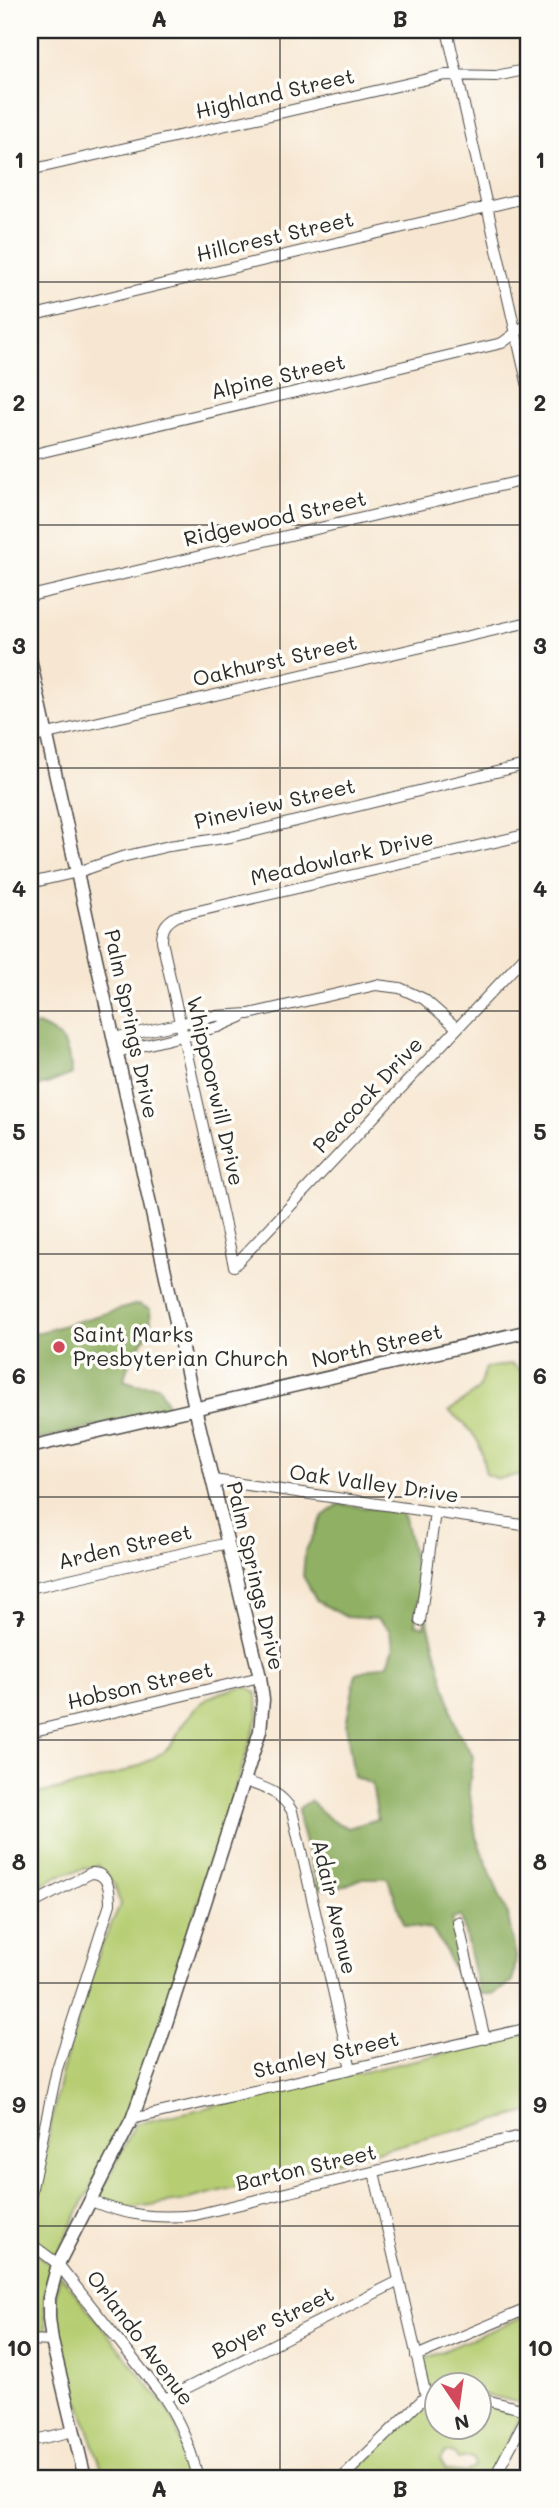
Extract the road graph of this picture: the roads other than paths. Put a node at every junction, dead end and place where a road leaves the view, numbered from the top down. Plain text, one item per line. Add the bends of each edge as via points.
1 (447, 30) edge
2 (529, 69) edge
3 (458, 76) junction
4 (30, 170) edge
5 (529, 197) edge
6 (486, 207) junction
7 (30, 316) edge
8 (529, 323) edge
9 (515, 334) junction
10 (529, 391) edge
11 (30, 455) edge
12 (529, 480) edge
13 (30, 596) edge
14 (529, 622) edge
15 (30, 659) edge
16 (47, 734) junction
17 (30, 738) edge
18 (529, 764) edge
19 (529, 834) edge
20 (78, 872) junction
21 (30, 883) edge
22 (165, 925) joint
23 (529, 951) edge
24 (249, 1014) junction
25 (181, 1023) junction
26 (457, 1028) junction
27 (184, 1036) junction
28 (114, 1038) junction
29 (117, 1052) junction
30 (234, 1266) joint
31 (529, 1331) edge
32 (195, 1408) junction
33 (30, 1447) edge
34 (213, 1480) junction
35 (435, 1512) junction
36 (529, 1526) edge
37 (228, 1543) junction
38 (30, 1588) edge
39 (420, 1620) dead end
40 (260, 1677) junction
41 (30, 1731) edge
42 (245, 1781) junction
43 (30, 1905) edge
44 (458, 1922) dead end
45 (529, 2028) edge
46 (485, 2039) junction
47 (351, 2069) junction
48 (132, 2119) junction
49 (529, 2134) edge
50 (374, 2172) junction
51 (30, 2197) edge
52 (90, 2202) junction
53 (30, 2243) edge
54 (58, 2264) junction
55 (399, 2281) junction
56 (529, 2308) edge
57 (30, 2340) edge
58 (52, 2341) junction
59 (416, 2356) junction
60 (422, 2372) edge
61 (165, 2399) junction
62 (422, 2402) edge
63 (492, 2402) edge
64 (529, 2412) edge
65 (74, 2431) junction
66 (30, 2441) edge
67 (85, 2478) edge
68 (198, 2478) edge
69 (342, 2478) edge
70 (494, 2478) edge

1 - 3 street
2 - 3 street, Highland Street via 496,76
3 - 4 street, Highland Street via 444,75
3 - 6 street
5 - 6 street, Hillcrest Street
6 - 7 street, Hillcrest Street
6 - 9 street
8 - 9 street, Alpine Street
9 - 10 street
9 - 11 street, Alpine Street via 502,343
12 - 13 street, Ridgewood Street
14 - 16 street, Oakhurst Street
15 - 16 street, Palm Springs Drive
16 - 17 street, Oakhurst Street
16 - 20 street, Palm Springs Drive
18 - 20 street, Pineview Street via 231,837 122,857
19 - 22 street, Meadowlark Drive via 177,916
20 - 21 street, Pineview Street
20 - 28 street, Palm Springs Drive
22 - 25 street, Whippoorwill Drive via 162,941
23 - 26 street, Peacock Drive
24 - 25 street
24 - 26 street via 376,985 400,988 424,999
24 - 27 street
25 - 27 street, Whippoorwill Drive
25 - 28 street
26 - 30 street, Peacock Drive
27 - 29 street
27 - 30 street, Whippoorwill Drive
28 - 29 street, Palm Springs Drive
29 - 32 street, Palm Springs Drive
31 - 32 street, North Street
32 - 33 street, North Street
32 - 34 street, Palm Springs Drive
34 - 35 street, Oak Valley Drive
34 - 37 street, Palm Springs Drive
35 - 36 street, Oak Valley Drive
35 - 39 street
37 - 38 street, Arden Street
37 - 40 street, Palm Springs Drive
40 - 41 street, Hobson Street
40 - 42 street, Palm Springs Drive via 263,1718
42 - 47 street, Adair Avenue via 273,1791 292,1811
42 - 48 street, Palm Springs Drive
43 - 51 street via 91,1873 102,1876 110,1890 110,1904 57,2069
44 - 46 street
45 - 46 street, Stanley Street
46 - 47 street, Stanley Street
47 - 48 street, Stanley Street
48 - 52 street, Palm Springs Drive
49 - 50 street, Barton Street
50 - 52 street, Barton Street via 195,2215 164,2218 120,2213
50 - 55 street
52 - 54 street, Palm Springs Drive
53 - 54 street, Orlando Avenue
54 - 58 street, Palm Springs Drive via 49,2298
54 - 61 street, Orlando Avenue
55 - 59 street
55 - 61 street, Boyer Street
56 - 59 street
57 - 58 street
58 - 65 street, Palm Springs Drive
59 - 60 street
61 - 68 street, Orlando Avenue via 190,2445
62 - 69 street
63 - 64 street
64 - 70 street
65 - 66 street
65 - 67 street, Palm Springs Drive

